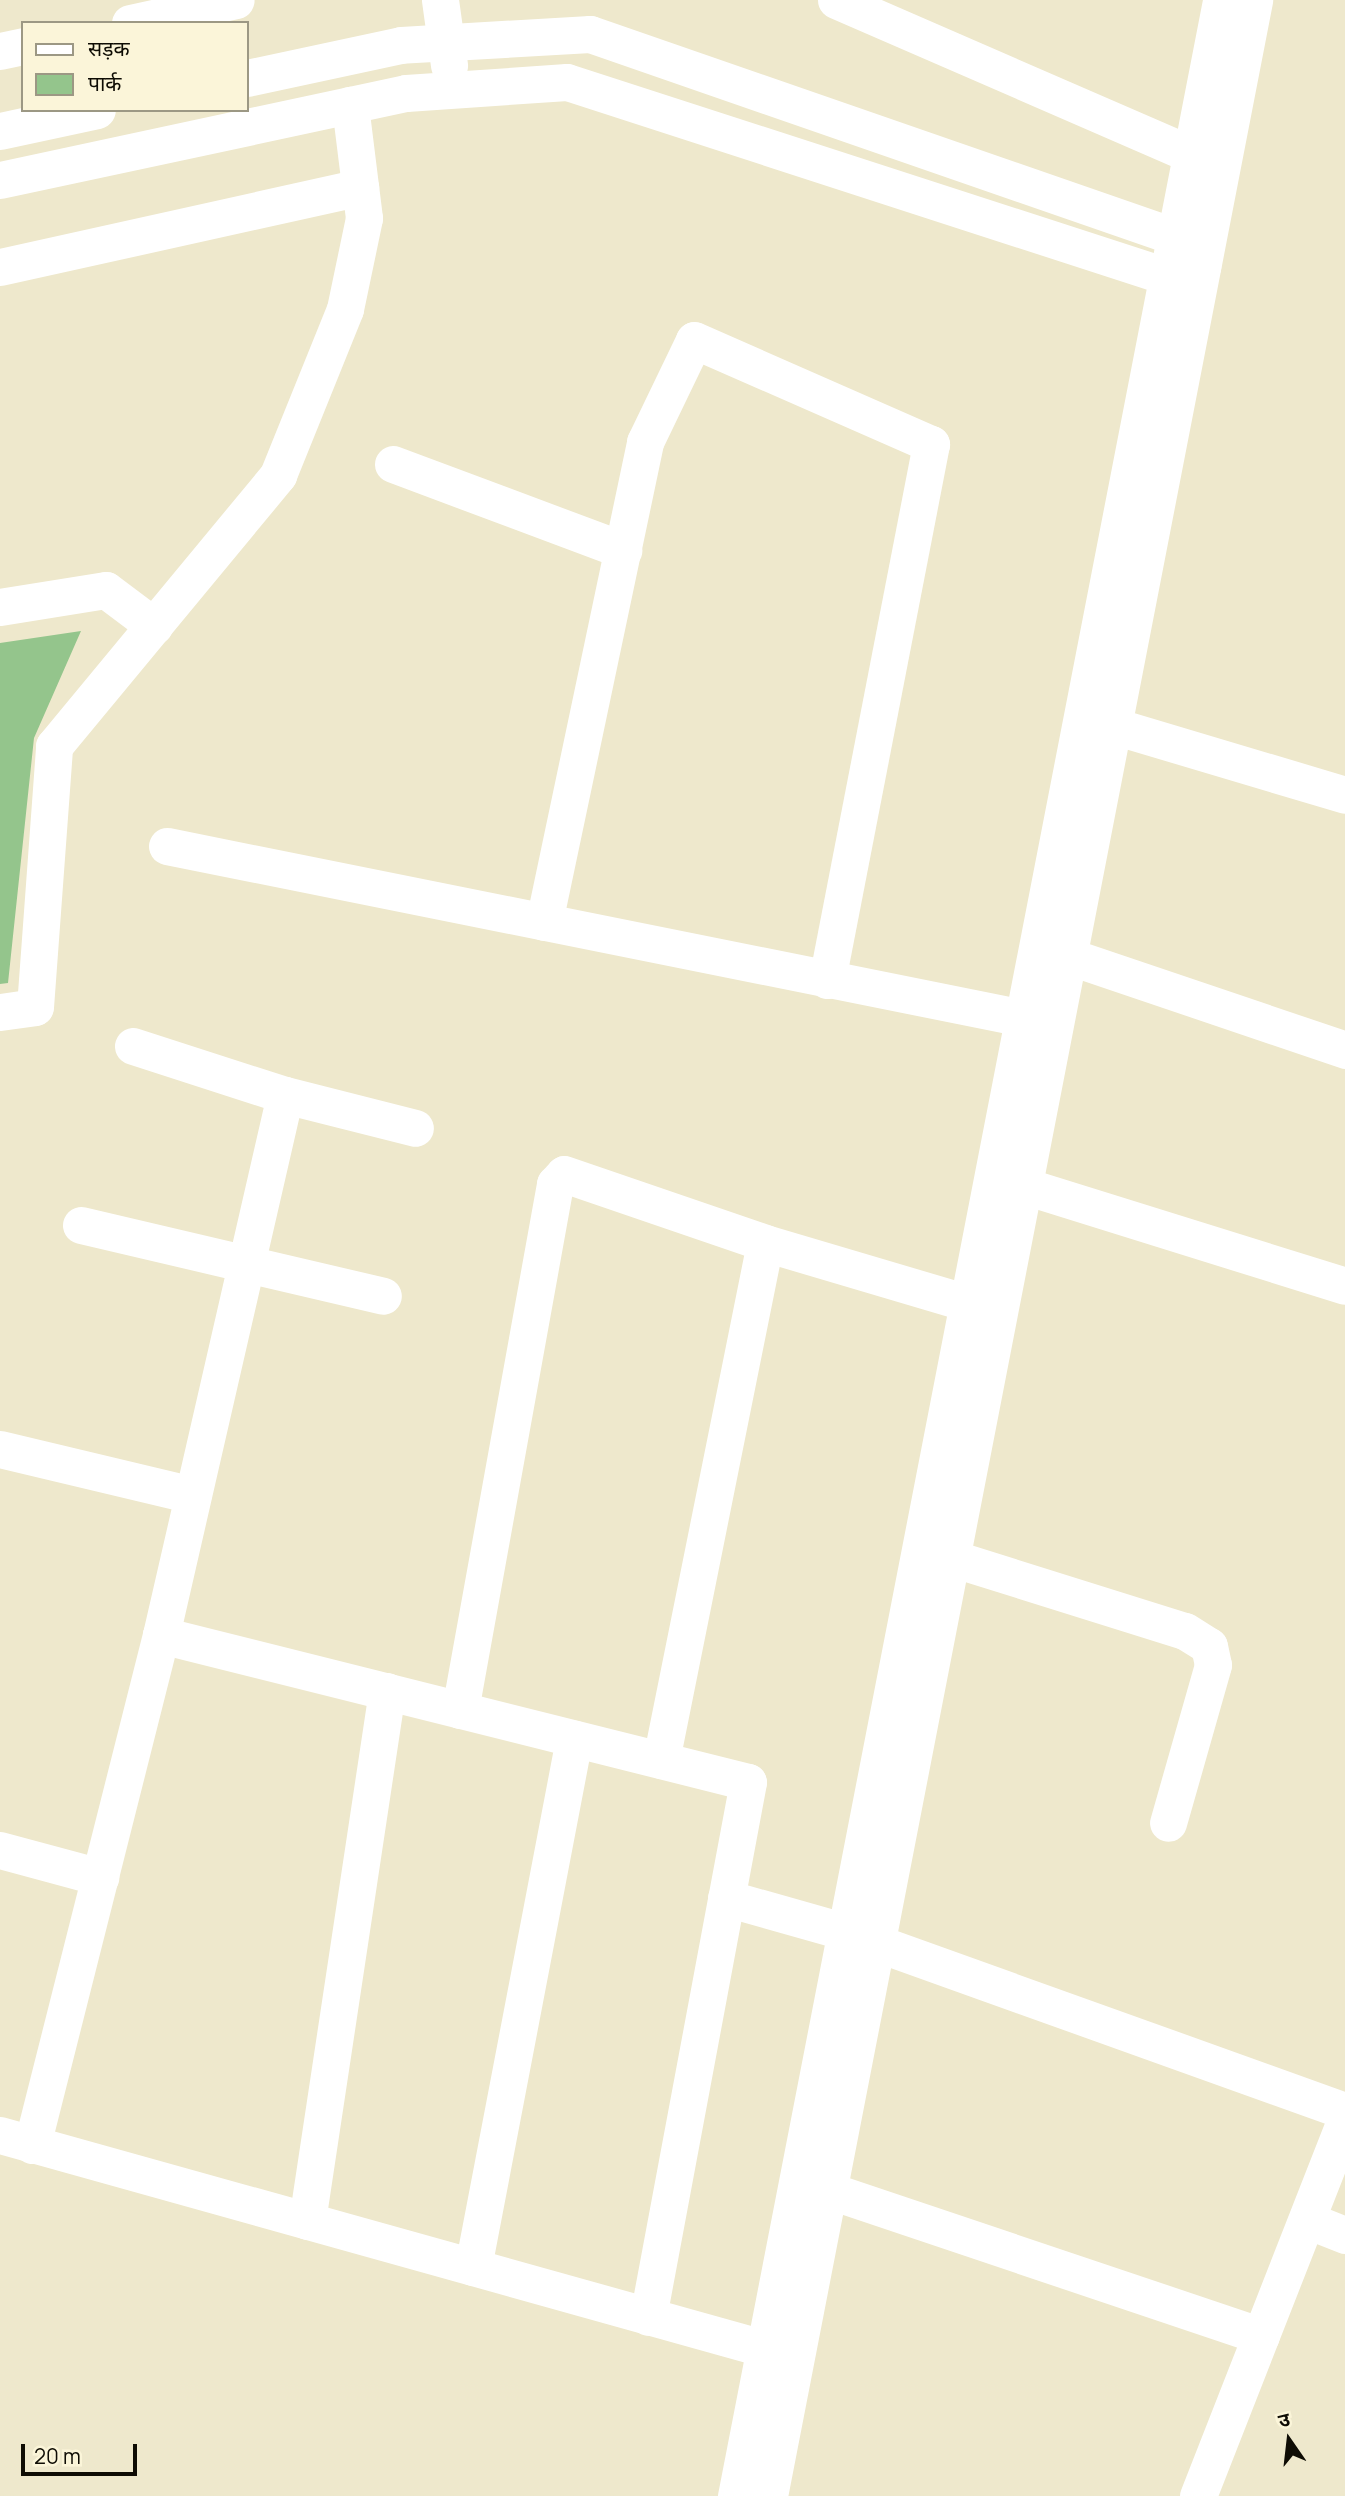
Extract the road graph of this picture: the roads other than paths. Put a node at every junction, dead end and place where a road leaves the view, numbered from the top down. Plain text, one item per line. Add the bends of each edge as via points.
1 (236, 0) edge
2 (440, 0) edge
3 (836, 0) edge
4 (1221, 0) edge
5 (1254, 0) edge
6 (139, 21) edge
7 (446, 42) junction
8 (21, 46) edge
9 (0, 51) edge
10 (248, 78) edge
11 (452, 90) junction
12 (350, 105) junction
13 (88, 112) edge
14 (0, 131) edge
15 (1206, 161) junction
16 (0, 180) edge
17 (360, 187) junction
18 (1176, 237) junction
19 (0, 267) edge
20 (1185, 272) junction
21 (393, 464) dead end
22 (623, 550) junction
23 (0, 607) edge
24 (154, 625) junction
25 (1114, 726) junction
26 (1345, 795) edge
27 (167, 845) dead end
28 (544, 922) junction
29 (1068, 956) junction
30 (827, 980) junction
31 (0, 1012) edge
32 (1040, 1022) junction
33 (133, 1046) dead end
34 (1345, 1050) edge
35 (285, 1095) junction
36 (415, 1128) dead end
37 (1009, 1181) junction
38 (81, 1225) dead end
39 (765, 1243) junction
40 (246, 1265) junction
41 (1345, 1286) edge
42 (383, 1296) dead end
43 (985, 1307) junction
44 (0, 1449) edge
45 (193, 1495) junction
46 (937, 1553) junction
47 (161, 1635) junction
48 (387, 1692) junction
49 (460, 1710) junction
50 (574, 1739) junction
51 (661, 1760) junction
52 (1168, 1823) dead end
53 (0, 1850) edge
54 (100, 1877) junction
55 (726, 1898) junction
56 (862, 1937) junction
57 (1345, 2111) edge
58 (1345, 2121) edge
59 (16, 2140) edge
60 (813, 2184) junction
61 (1307, 2220) junction
62 (307, 2221) junction
63 (1345, 2235) edge
64 (473, 2267) junction
65 (648, 2317) junction
66 (1261, 2336) junction
67 (780, 2353) junction
68 (736, 2496) edge
69 (769, 2496) edge
70 (1198, 2496) edge

1 - 6 street
2 - 7 street
3 - 15 street
4 - 15 street
5 - 15 street
7 - 10 street via 401,45
7 - 11 street
7 - 18 street via 590,34
8 - 9 street
11 - 12 street via 405,93
11 - 20 street via 567,82
12 - 16 street
12 - 17 street
13 - 14 street
15 - 18 street
15 - 20 street
17 - 19 street
17 - 24 street via 364,218 345,309 278,475
18 - 20 street
20 - 25 street
20 - 32 street
21 - 22 street
22 - 28 street
22 - 30 street via 645,442 694,340 931,444
23 - 24 street via 106,590
24 - 31 street via 54,746 35,1007
25 - 26 street
25 - 29 street
27 - 28 street
28 - 30 street
29 - 32 street
29 - 34 street
30 - 32 street
32 - 37 street
33 - 35 street
35 - 36 street
35 - 40 street
37 - 41 street
37 - 43 street
38 - 40 street
39 - 43 street
39 - 49 street via 564,1174 555,1184
39 - 51 street
40 - 42 street
40 - 45 street
43 - 46 street
44 - 45 street
45 - 47 street
46 - 52 street via 1185,1631 1209,1646 1213,1665
46 - 56 street
47 - 48 street
47 - 54 street
48 - 49 street
48 - 62 street
49 - 50 street
50 - 51 street
50 - 64 street
51 - 55 street via 748,1782
53 - 54 street
54 - 59 street
55 - 56 street
55 - 65 street
56 - 57 street
56 - 60 street
58 - 61 street
59 - 62 street
60 - 66 street
60 - 67 street
61 - 63 street
61 - 66 street
62 - 64 street
64 - 65 street
65 - 67 street
66 - 70 street
67 - 68 street
67 - 69 street

